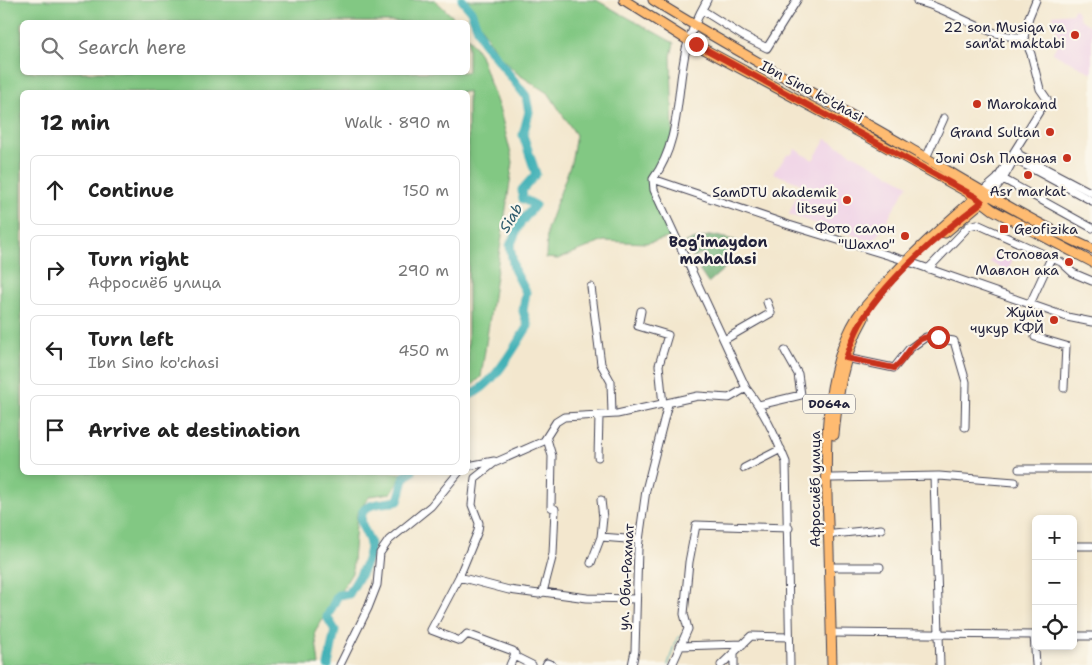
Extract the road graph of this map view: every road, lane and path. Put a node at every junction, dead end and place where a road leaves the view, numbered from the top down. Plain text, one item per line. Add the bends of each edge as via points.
1 (624, 0) edge
2 (653, 0) edge
3 (707, 0) edge
4 (797, 0) edge
5 (917, 1) dead end
6 (1034, 1) edge
7 (702, 10) junction
8 (694, 25) junction
9 (1024, 37) junction
10 (689, 41) junction
11 (1047, 99) junction
12 (944, 118) dead end
13 (1016, 156) junction
14 (926, 158) junction
15 (653, 178) junction
16 (1003, 179) junction
17 (1092, 193) edge
18 (983, 196) junction
19 (1092, 201) edge
20 (1092, 228) edge
21 (1053, 243) junction
22 (1092, 249) edge
23 (1048, 257) junction
24 (909, 262) junction
25 (1092, 262) edge
26 (928, 269) junction
27 (1092, 281) edge
28 (591, 287) dead end
29 (767, 302) dead end
30 (1030, 304) junction
31 (641, 311) dead end
32 (1092, 322) edge
33 (1035, 337) dead end
34 (724, 340) junction
35 (785, 351) dead end
36 (846, 358) junction
37 (746, 388) junction
38 (1064, 388) dead end
39 (666, 404) junction
40 (759, 405) junction
41 (612, 414) junction
42 (599, 416) junction
43 (965, 427) dead end
44 (547, 439) junction
45 (781, 449) junction
46 (598, 457) dead end
47 (499, 460) junction
48 (470, 466) edge
49 (744, 468) dead end
50 (1092, 468) edge
51 (1019, 469) dead end
52 (457, 475) edge
53 (934, 477) junction
54 (832, 478) junction
55 (1015, 482) dead end
56 (600, 500) dead end
57 (789, 528) junction
58 (881, 529) dead end
59 (834, 534) junction
60 (601, 537) junction
61 (639, 540) junction
62 (1077, 546) edge
63 (1092, 546) edge
64 (591, 563) dead end
65 (835, 567) junction
66 (880, 567) dead end
67 (459, 577) junction
68 (543, 592) junction
69 (636, 599) junction
70 (834, 633) junction
71 (939, 634) junction
72 (1032, 635) edge
73 (1077, 636) edge
74 (1092, 636) edge
75 (789, 637) junction
76 (743, 644) junction
77 (680, 646) junction
78 (1036, 650) edge
79 (734, 654) junction
80 (514, 656) junction
81 (340, 665) edge
82 (510, 665) edge
83 (532, 665) edge
84 (546, 665) edge
85 (552, 665) edge
86 (632, 665) edge
87 (672, 665) edge
88 (721, 665) edge
89 (734, 665) edge
90 (790, 665) edge
91 (832, 665) edge
92 (837, 665) edge
93 (940, 665) edge
94 (1036, 665) edge

1 - 10 main road, Ibn Sino ko'chasi
2 - 8 main road, Ibn Sino ko'chasi
3 - 7 street
4 - 7 street via 767,48
5 - 9 street via 936,6 988,30 1012,38
6 - 9 street
7 - 8 street
8 - 10 street
8 - 14 main road, Ibn Sino ko'chasi
9 - 11 street via 1032,54 1040,89
10 - 15 street via 673,135 660,170
10 - 18 main road, Ibn Sino ko'chasi
11 - 13 street
11 - 18 street
12 - 14 street
13 - 16 street
13 - 17 street
13 - 19 street
14 - 18 main road, Ibn Sino ko'chasi
15 - 24 street
15 - 34 street via 659,203
16 - 18 street
16 - 20 street
18 - 21 main road, Ibn Sino ko'chasi
18 - 22 main road, Ibn Sino ko'chasi
18 - 24 main road, Афросиёб улица / D064a
21 - 23 street
21 - 25 main road, Ibn Sino ko'chasi
23 - 26 street via 977,224 969,226
23 - 27 street
23 - 30 street
24 - 26 street
24 - 36 main road, Афросиёб улица / D064a via 863,318
24 - 70 main road, Афросиёб улица / D064a via 859,315 846,336 830,400 828,510
26 - 30 street
28 - 41 street via 600,364 611,382
29 - 34 street via 771,313
30 - 32 street
31 - 39 street via 638,326 668,335 659,365
33 - 38 street via 1066,346
34 - 37 street
35 - 40 street via 798,374 801,395
36 - 43 street via 894,368 909,349 926,337 954,341 966,382
36 - 54 main road, Афросиёб улица / D064a via 837,401
37 - 39 street via 729,398 698,396
37 - 40 street
39 - 41 street
39 - 61 street, ул. Оби-Рахмат via 646,490
40 - 45 street
41 - 42 street
42 - 44 street via 559,419
42 - 46 street
44 - 47 street
44 - 68 street via 552,456 551,507 555,509 556,537
45 - 49 street
45 - 57 street via 786,462
47 - 48 street
47 - 67 street via 475,478 472,505 479,523 478,530
50 - 51 street
52 - 81 street via 431,506 389,540 380,553 377,585
53 - 54 street
53 - 55 street
53 - 71 street
54 - 59 main road, Афросиёб улица / D064a
56 - 60 street via 603,518
57 - 75 street
57 - 77 street via 696,525 684,614 688,629
58 - 59 street
59 - 65 main road, Афросиёб улица / D064a
60 - 61 street
60 - 64 street
61 - 69 street, ул. Оби-Рахмат
62 - 63 street
65 - 66 street
65 - 70 main road, Афросиёб улица / D064a
67 - 68 street via 509,590
67 - 80 street via 431,630 460,641 467,634 513,651
68 - 69 street via 587,598
69 - 86 street, ул. Оби-Рахмат
70 - 71 street
70 - 91 main road, Афросиёб улица / D064a
70 - 92 main road, Афросиёб улица / D064a
71 - 72 street
71 - 93 street
73 - 74 street
75 - 76 street via 752,636
75 - 90 street
76 - 77 street
76 - 79 street
77 - 87 street
78 - 94 street
79 - 88 street
79 - 89 street
80 - 82 street
80 - 83 street
84 - 85 street

